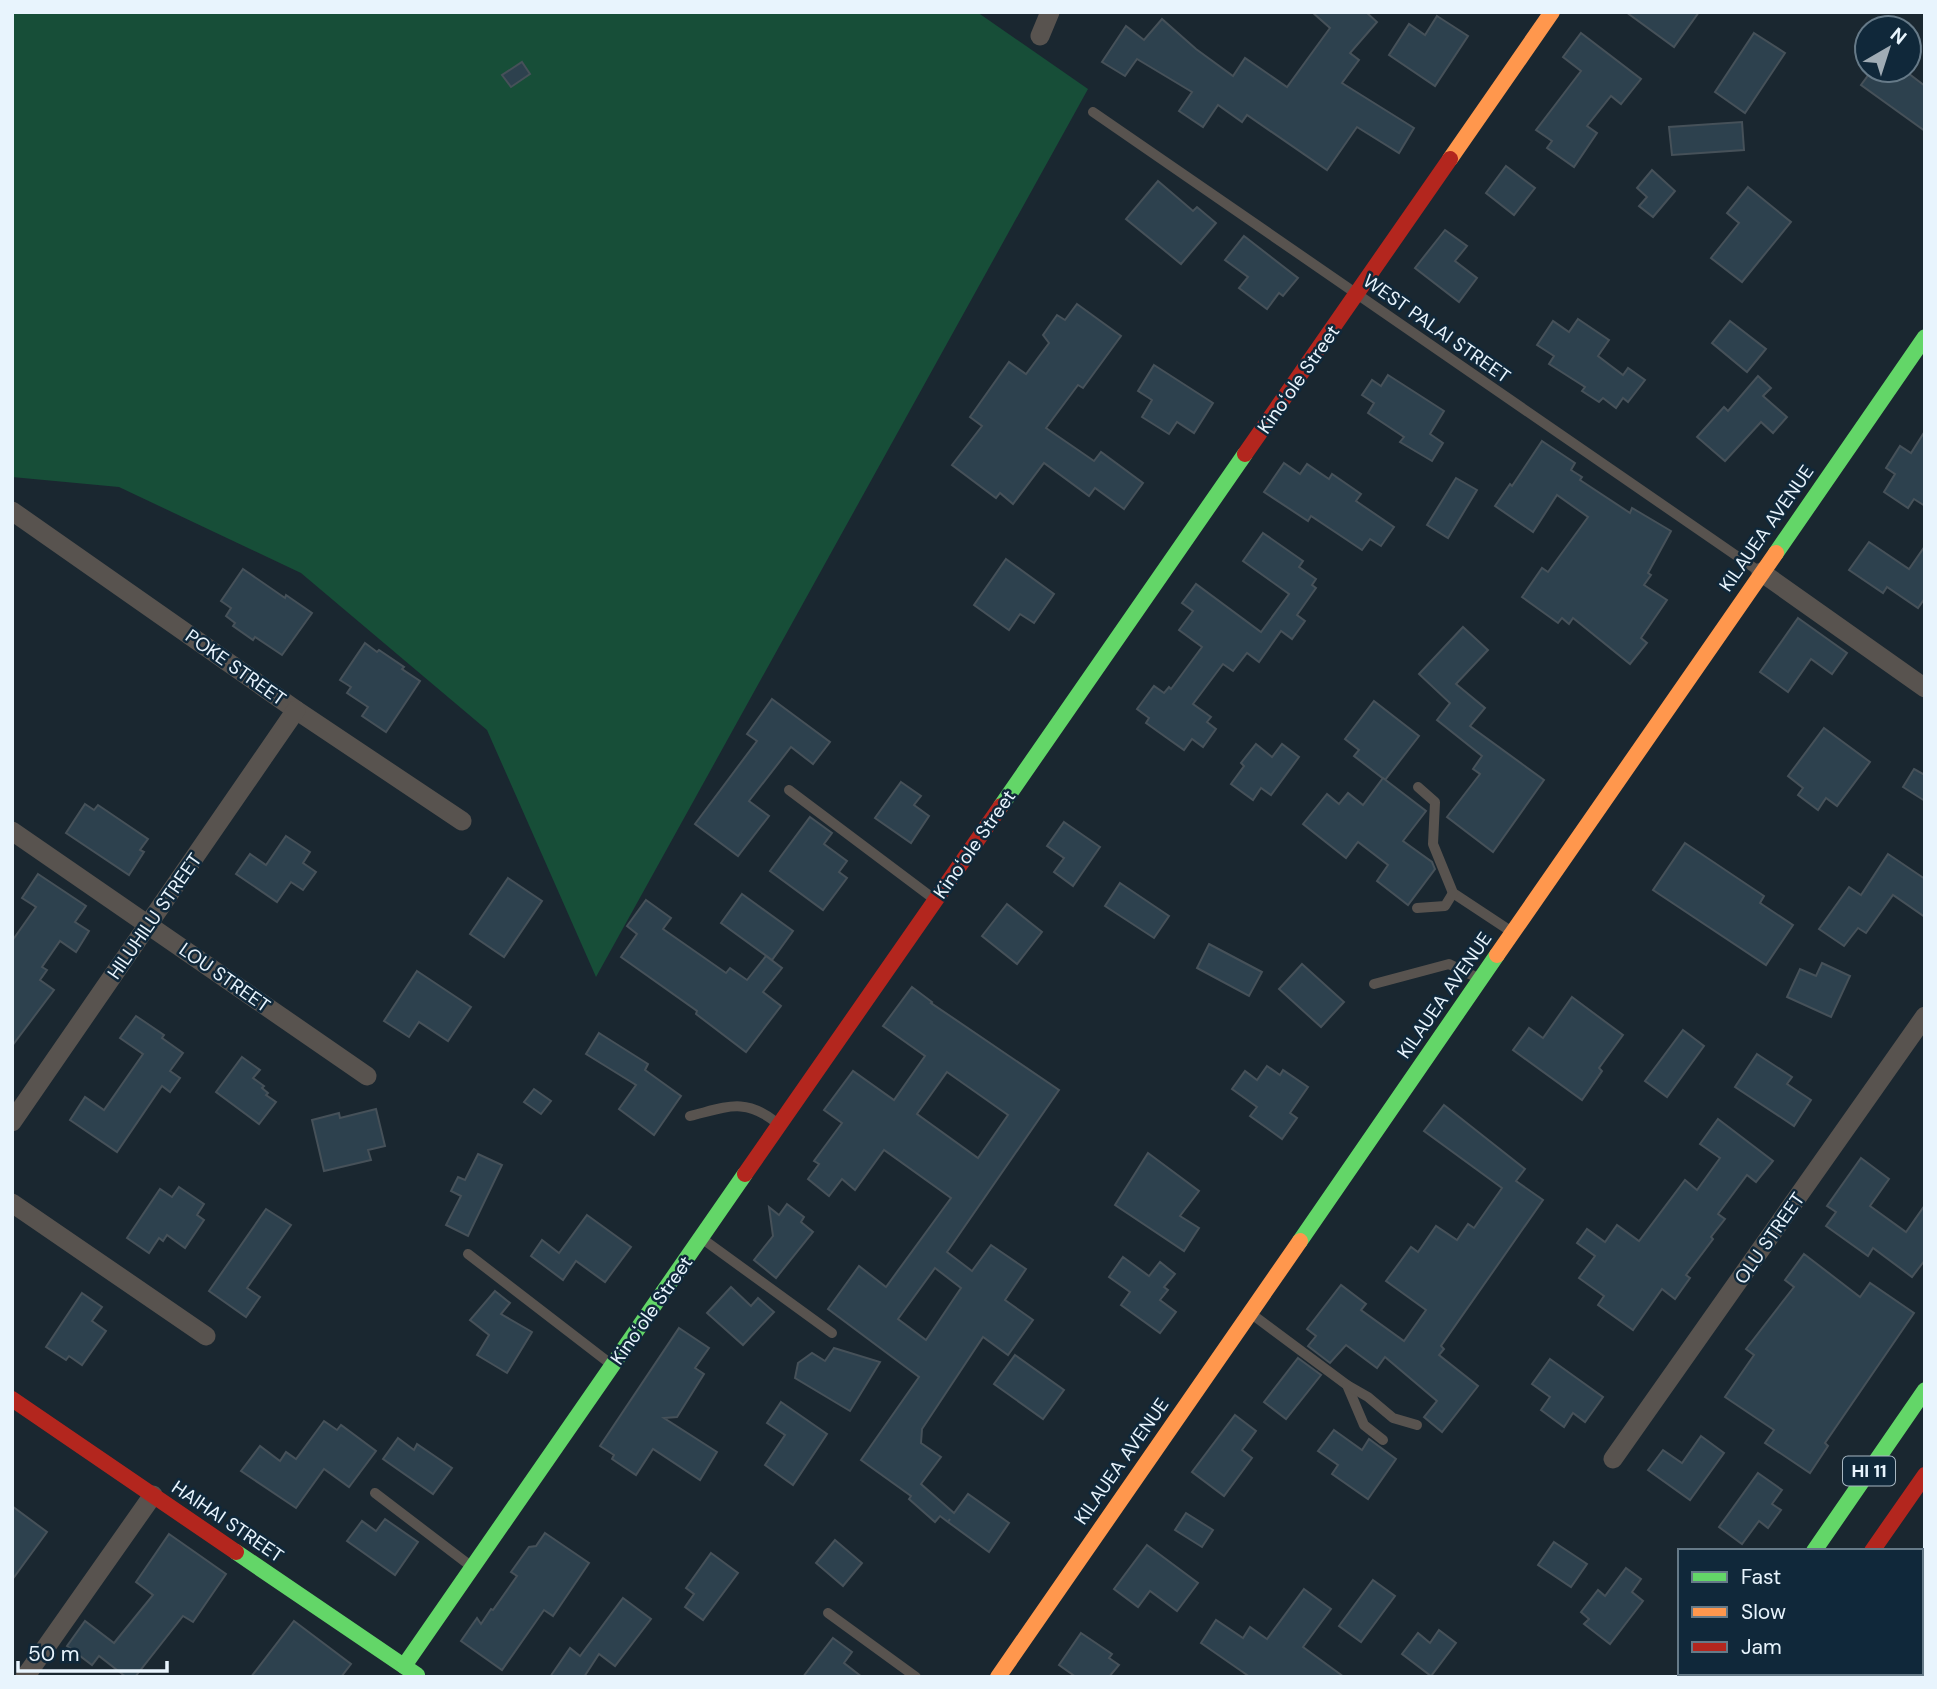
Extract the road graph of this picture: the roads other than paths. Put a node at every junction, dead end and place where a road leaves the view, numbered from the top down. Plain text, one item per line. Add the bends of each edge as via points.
1 (1050, 12) edge
2 (1552, 12) edge
3 (1040, 36) dead end
4 (1093, 112) dead end
5 (1357, 293) junction
6 (1925, 337) edge
7 (12, 511) edge
8 (1761, 572) junction
9 (1925, 688) edge
10 (296, 710) junction
11 (1418, 787) dead end
12 (789, 790) dead end
13 (462, 821) dead end
14 (12, 831) edge
15 (1453, 893) junction
16 (936, 900) junction
17 (1417, 908) dead end
18 (149, 924) junction
19 (1513, 932) junction
20 (1480, 979) junction
21 (1374, 984) dead end
22 (1925, 1016) edge
23 (367, 1076) dead end
24 (690, 1116) dead end
25 (12, 1122) edge
26 (779, 1125) junction
27 (12, 1203) edge
28 (701, 1237) junction
29 (468, 1254) dead end
30 (1250, 1312) junction
31 (832, 1333) dead end
32 (206, 1336) dead end
33 (612, 1366) junction
34 (1347, 1385) junction
35 (1925, 1390) edge
36 (12, 1399) edge
37 (1417, 1425) dead end
38 (1383, 1440) dead end
39 (1613, 1460) dead end
40 (1925, 1475) edge
41 (375, 1493) dead end
42 (153, 1495) junction
43 (1815, 1549) edge
44 (1873, 1549) edge
45 (473, 1567) junction
46 (828, 1613) dead end
47 (407, 1673) edge
48 (25, 1677) edge
49 (916, 1677) edge
50 (998, 1677) edge

1 - 3 street
2 - 5 main road, Kinoʻole Street
4 - 5 lane, WEST PALAI STREET
5 - 8 lane, WEST PALAI STREET
5 - 16 main road, Kinoʻole Street
6 - 8 main road, KILAUEA AVENUE
7 - 10 street, POKE STREET
8 - 9 street
8 - 19 main road, KILAUEA AVENUE
10 - 13 street, POKE STREET
10 - 18 street, HILUHILU STREET
11 - 15 lane via 1435,802 1433,844
12 - 16 lane
14 - 18 street, LOU STREET
15 - 17 lane via 1446,906
15 - 19 lane
16 - 26 main road, Kinoʻole Street
18 - 23 street, LOU STREET
18 - 25 street, HILUHILU STREET
19 - 20 main road, KILAUEA AVENUE
20 - 21 lane via 1449,964
20 - 30 main road, KILAUEA AVENUE
22 - 39 street, OLU STREET
24 - 26 lane via 735,1105 761,1110
26 - 28 main road, Kinoʻole Street
27 - 32 street
28 - 31 lane
28 - 33 main road, Kinoʻole Street
29 - 33 lane
30 - 34 lane
30 - 50 main road, KILAUEA AVENUE
33 - 45 main road, Kinoʻole Street
34 - 37 lane via 1393,1418
34 - 38 lane via 1364,1425
35 - 43 main road, HI 11
36 - 42 main road, HAIHAI STREET
40 - 44 main road
41 - 45 lane
42 - 47 main road, HAIHAI STREET
42 - 48 street
45 - 47 main road, Kinoʻole Street
46 - 49 lane

